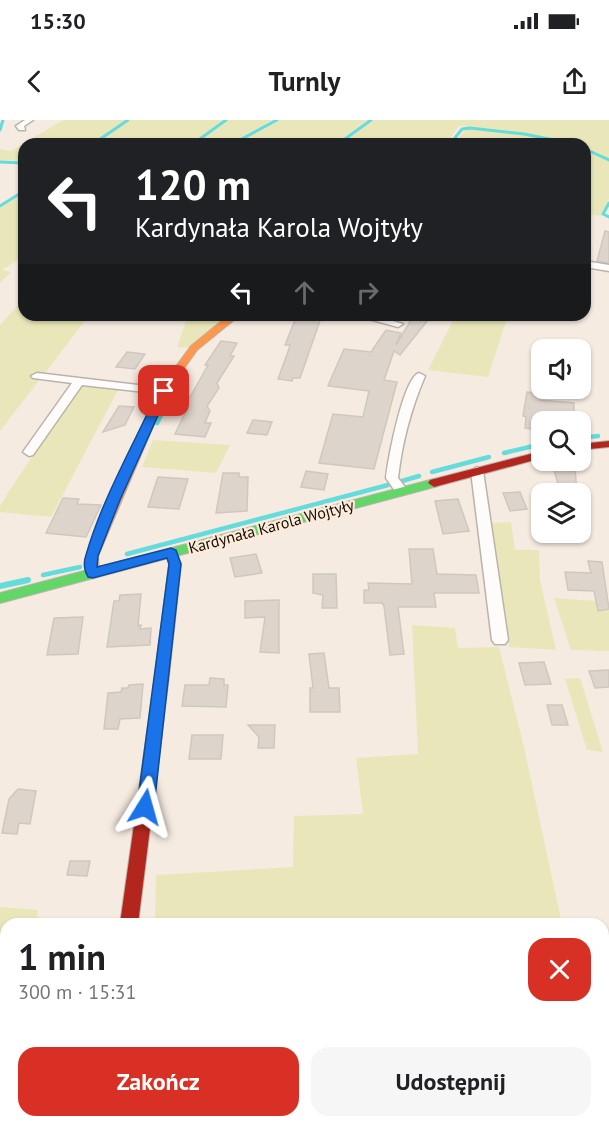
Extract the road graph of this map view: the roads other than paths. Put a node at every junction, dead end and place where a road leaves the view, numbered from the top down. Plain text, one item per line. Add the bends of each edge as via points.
1 (30, 120) edge
2 (22, 128) dead end
3 (591, 265) edge
4 (609, 268) edge
5 (228, 321) edge
6 (385, 321) edge
7 (398, 324) dead end
8 (37, 376) dead end
9 (419, 376) dead end
10 (79, 381) junction
11 (164, 391) junction
12 (609, 444) edge
13 (591, 446) edge
14 (29, 452) dead end
15 (531, 457) edge
16 (477, 471) junction
17 (402, 491) junction
18 (171, 553) junction
19 (93, 574) junction
20 (0, 598) edge
21 (500, 640) dead end
22 (130, 918) edge

1 - 2 street
3 - 4 street
5 - 11 street via 194,348
6 - 7 street
8 - 10 street
9 - 17 street via 394,455 392,478
10 - 11 street
10 - 14 street
11 - 19 street via 92,556
12 - 13 street
15 - 16 street, Kardynała Karola Wojtyły
16 - 17 street, Kardynała Karola Wojtyły
16 - 21 street
17 - 18 street, Kardynała Karola Wojtyły
18 - 19 street, Kardynała Karola Wojtyły
18 - 22 street via 175,564
19 - 20 street, Kardynała Karola Wojtyły

